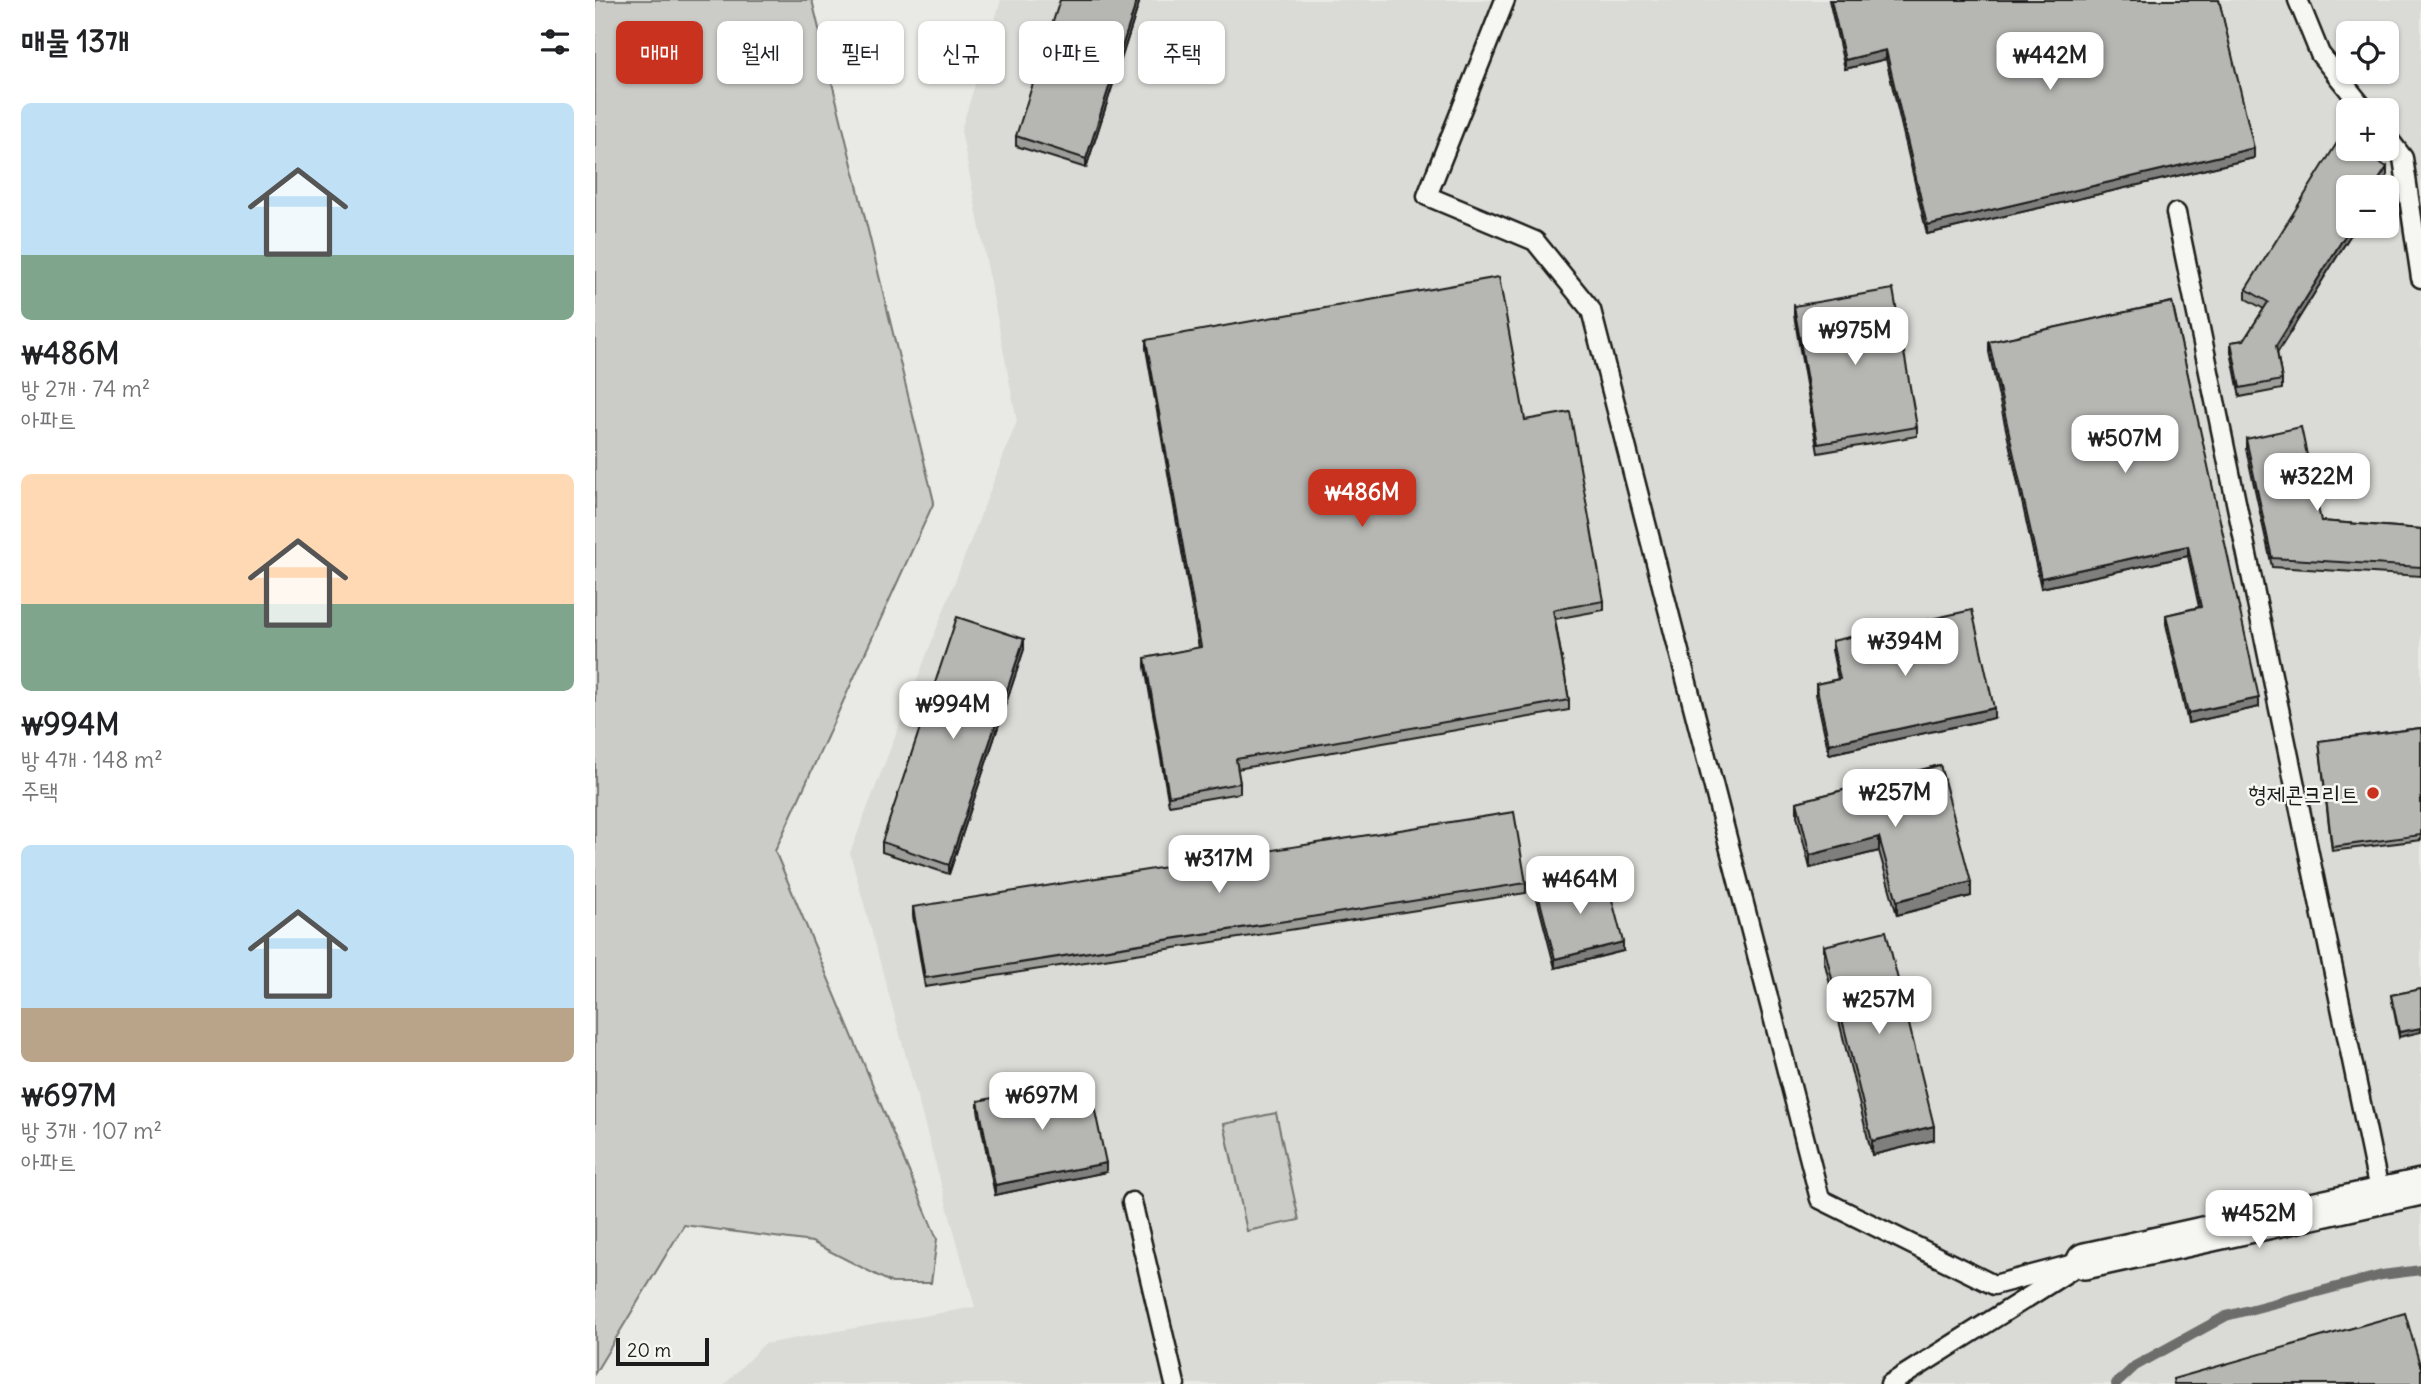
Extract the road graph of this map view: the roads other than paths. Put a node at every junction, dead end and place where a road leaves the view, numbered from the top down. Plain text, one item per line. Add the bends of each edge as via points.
1 (1506, 0) edge
2 (2298, 0) edge
3 (2355, 98) edge
4 (2399, 153) edge
5 (2176, 213) dead end
6 (2421, 278) edge
7 (2421, 1187) edge
8 (2380, 1195) junction
9 (1132, 1202) dead end
10 (2085, 1261) junction
11 (1175, 1384) edge
12 (1890, 1384) edge

1 - 10 lane via 1427,196 1535,241 1591,310 1820,1199 1994,1285
2 - 3 lane via 2320,54
4 - 6 lane
5 - 8 lane
7 - 8 street
8 - 10 street
9 - 11 lane
10 - 12 lane

